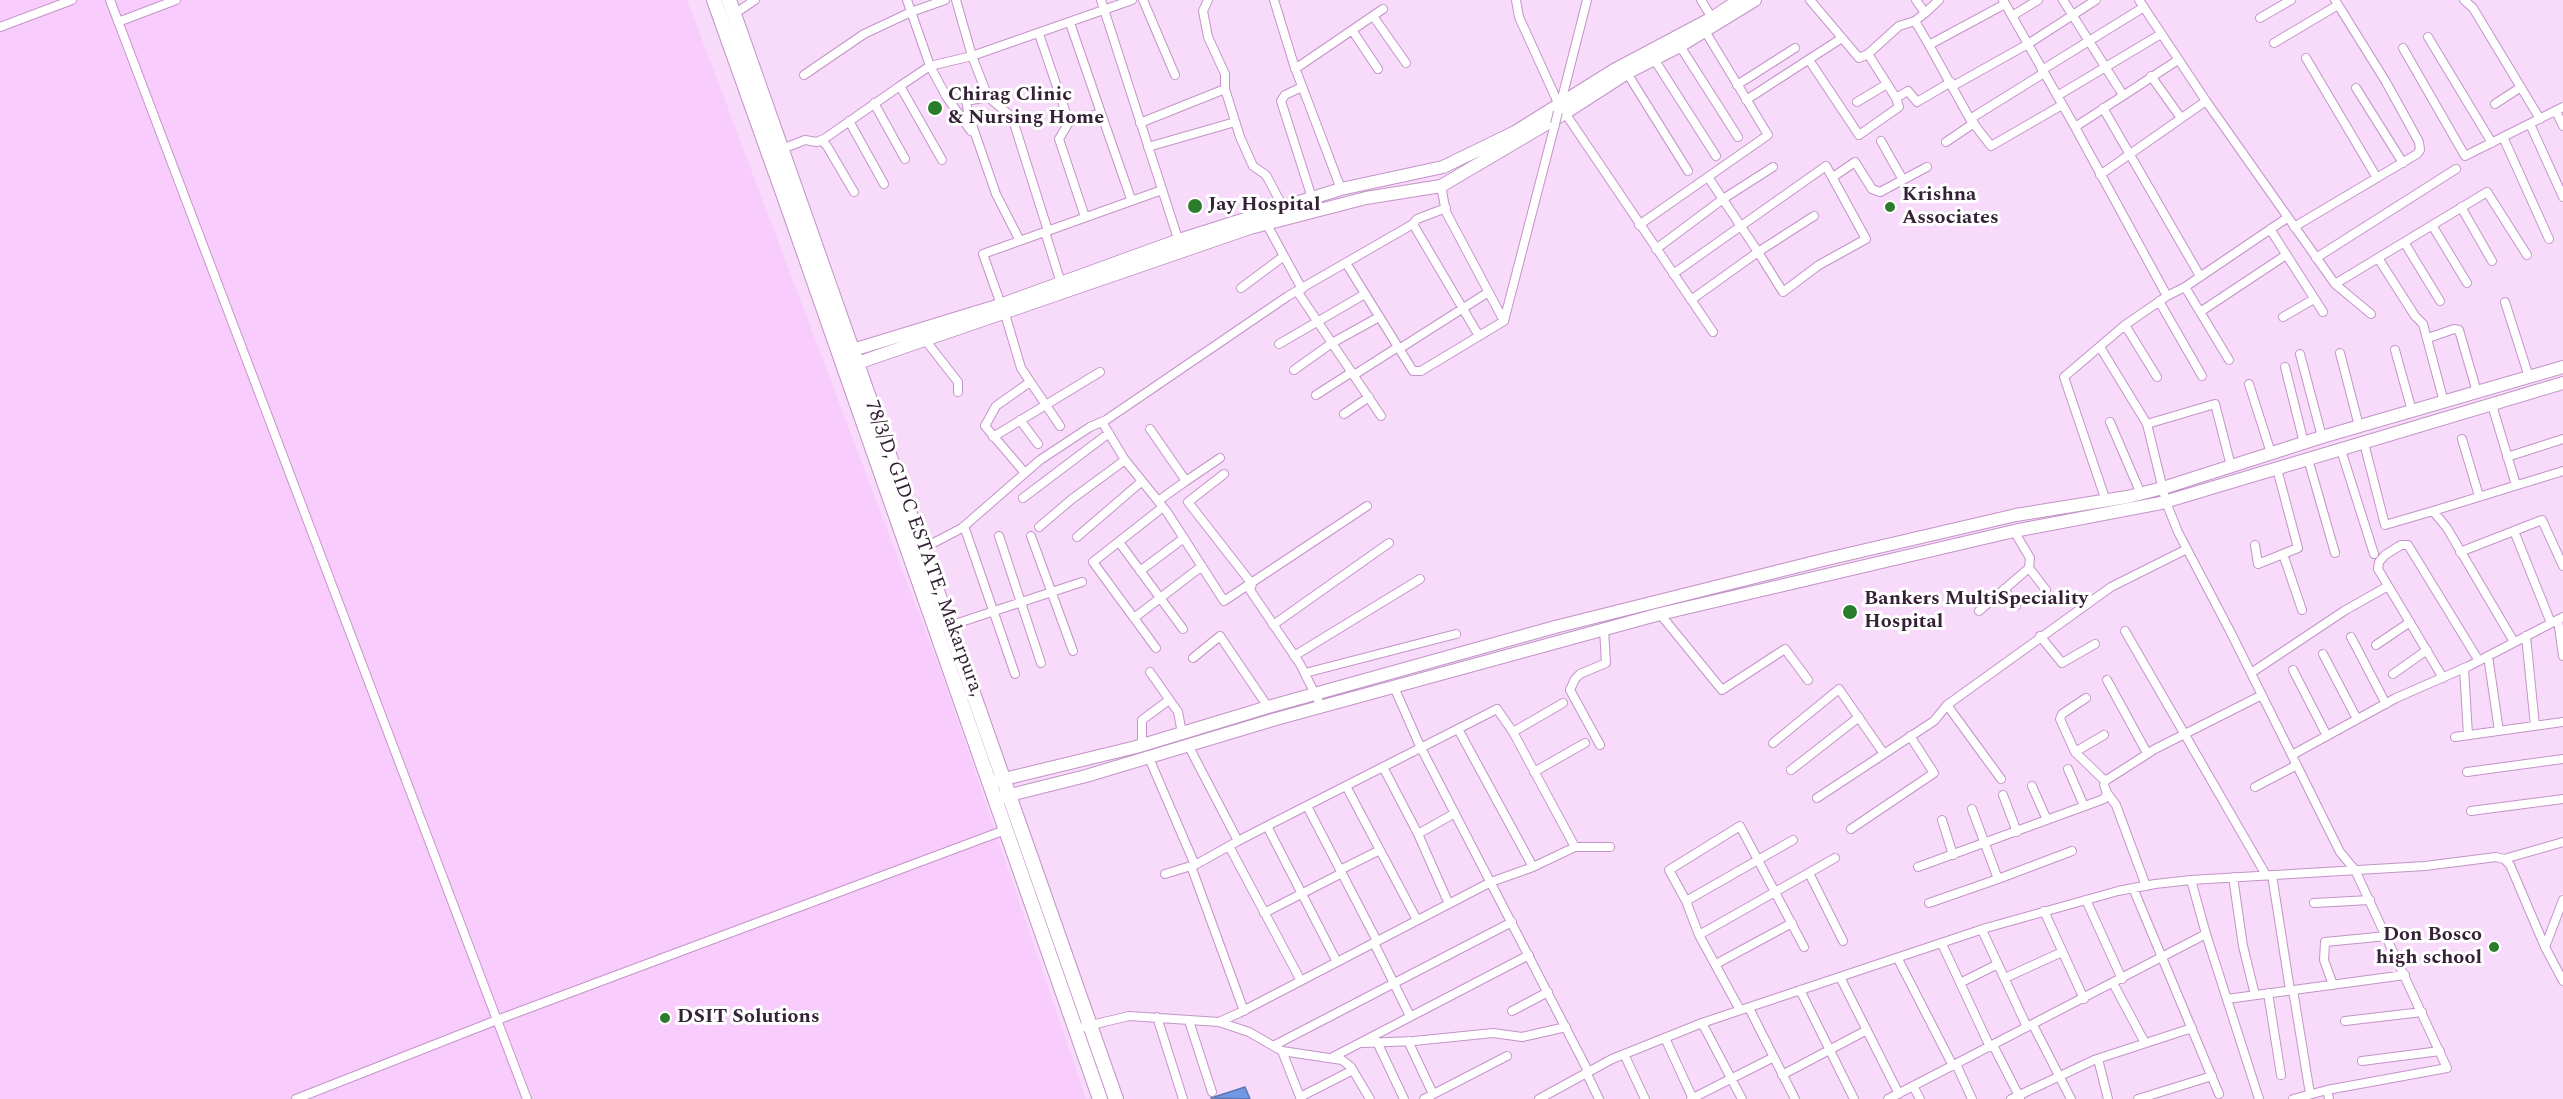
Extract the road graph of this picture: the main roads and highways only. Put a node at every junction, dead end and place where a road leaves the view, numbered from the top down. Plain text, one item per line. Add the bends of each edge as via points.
1 (714, 0) edge
2 (729, 0) edge
3 (848, 359) junction
4 (1100, 1099) edge
5 (1116, 1099) edge

1 - 3 main road, 78/3/D, GIDC ESTATE, Makarpura,
2 - 3 main road, 78/3/D, GIDC ESTATE, Makarpura, via 782,149
3 - 4 main road, 78/3/D, GIDC ESTATE, Makarpura, via 1005,830
3 - 5 main road, 78/3/D, GIDC ESTATE, Makarpura, via 1005,778

